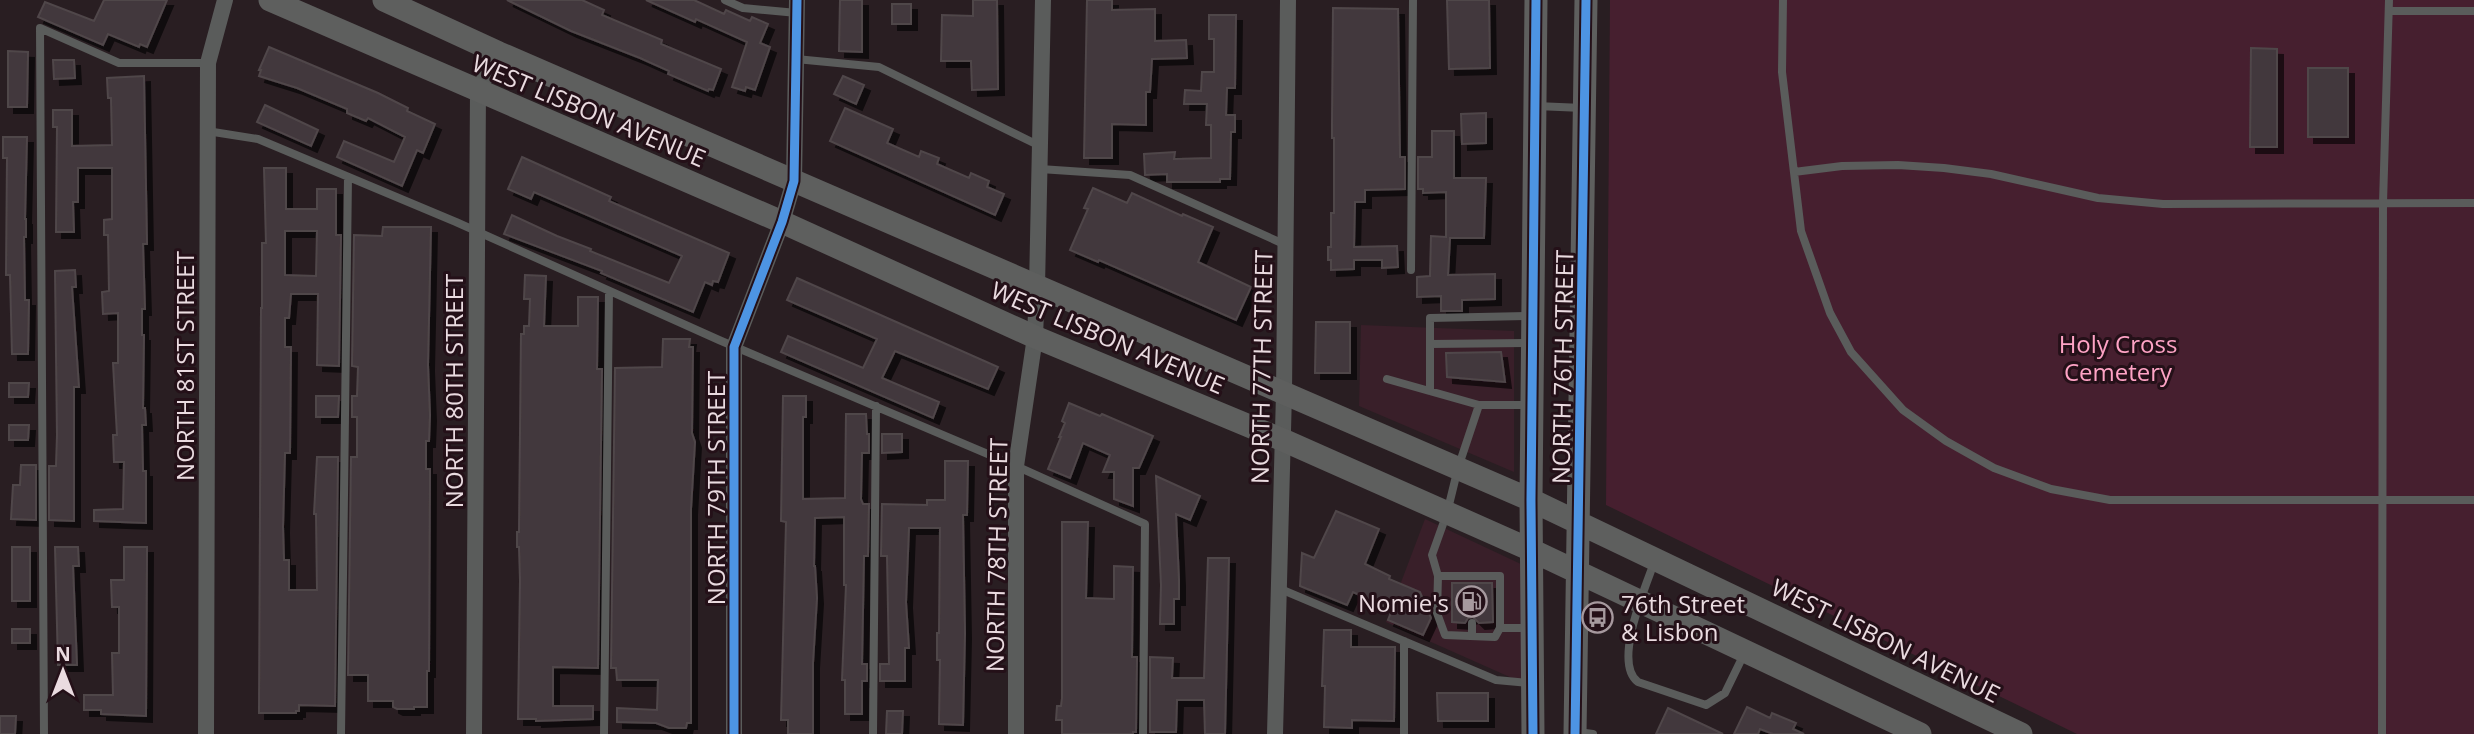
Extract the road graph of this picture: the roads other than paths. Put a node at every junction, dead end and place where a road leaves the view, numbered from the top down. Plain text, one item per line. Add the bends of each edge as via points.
1 (225, 0) edge
2 (270, 0) edge
3 (384, 0) edge
4 (725, 0) edge
5 (1043, 0) edge
6 (1288, 0) edge
7 (1413, 0) edge
8 (1536, 0) edge
9 (1587, 0) edge
10 (1783, 0) edge
11 (2389, 0) edge
12 (797, 6) edge
13 (2390, 11) junction
14 (2474, 11) edge
15 (499, 53) junction
16 (796, 59) junction
17 (208, 63) junction
18 (478, 90) junction
19 (1535, 106) junction
20 (1586, 108) junction
21 (207, 131) junction
22 (1040, 146) junction
23 (1040, 169) junction
24 (1794, 172) junction
25 (348, 177) junction
26 (794, 181) junction
27 (2384, 203) junction
28 (2474, 203) edge
29 (782, 222) junction
30 (476, 231) junction
31 (1286, 245) junction
32 (1411, 270) dead end
33 (1038, 287) junction
34 (608, 291) junction
35 (1533, 316) junction
36 (1035, 337) junction
37 (1532, 343) junction
38 (1430, 344) junction
39 (734, 347) junction
40 (1387, 379) dead end
41 (1430, 391) junction
42 (1284, 393) junction
43 (1479, 405) junction
44 (1532, 405) junction
45 (876, 406) junction
46 (1283, 440) junction
47 (1016, 466) junction
48 (1458, 468) junction
49 (1531, 500) junction
50 (2382, 500) junction
51 (2474, 500) edge
52 (1447, 513) junction
53 (1579, 523) junction
54 (1531, 550) junction
55 (1656, 560) junction
56 (1578, 572) junction
57 (1437, 576) junction
58 (1278, 588) junction
59 (1640, 601) junction
60 (1472, 623) dead end
61 (1500, 628) junction
62 (1532, 628) junction
63 (1472, 636) junction
64 (1404, 641) junction
65 (1746, 652) junction
66 (1533, 684) junction
67 (1581, 733) edge
68 (44, 734) edge
69 (206, 734) edge
70 (341, 734) edge
71 (474, 734) edge
72 (604, 734) edge
73 (734, 734) edge
74 (873, 734) edge
75 (1016, 734) edge
76 (1143, 734) edge
77 (1275, 734) edge
78 (1404, 734) edge
79 (1533, 734) edge
80 (1920, 734) edge
81 (2021, 734) edge
82 (2382, 734) edge

1 - 17 street, NORTH 81ST STREET
2 - 18 main road, WEST LISBON AVENUE
3 - 15 main road, WEST LISBON AVENUE
4 - 12 lane via 743,8
5 - 22 street, NORTH 78TH STREET
6 - 31 street, NORTH 77TH STREET
7 - 32 lane
8 - 19 main road, NORTH 76TH STREET
9 - 20 main road, NORTH 76TH STREET
10 - 24 lane via 1782,72
11 - 13 lane
12 - 16 street, NORTH 79TH STREET
13 - 14 lane
13 - 27 lane
15 - 18 street, NORTH 80TH STREET
15 - 26 main road, WEST LISBON AVENUE
16 - 22 lane via 879,67
16 - 26 street, NORTH 79TH STREET
17 - 21 street, NORTH 81ST STREET
17 - 68 lane via 119,63 40,28
18 - 29 main road, WEST LISBON AVENUE
18 - 30 street, NORTH 80TH STREET
19 - 20 lane
19 - 35 main road, NORTH 76TH STREET
20 - 53 main road, NORTH 76TH STREET
21 - 25 lane via 258,139
21 - 69 street, NORTH 81ST STREET
22 - 23 street, NORTH 78TH STREET
23 - 31 lane via 1130,175
23 - 33 street, NORTH 78TH STREET
24 - 27 lane via 1842,166 1944,168 2098,198 2163,204
24 - 50 lane via 1801,231 1814,273 1851,352 1903,410 1946,441 2051,489 2110,500
25 - 30 lane
25 - 70 lane
26 - 29 street, NORTH 79TH STREET
26 - 33 main road, WEST LISBON AVENUE
27 - 28 lane
27 - 50 lane
29 - 36 main road, WEST LISBON AVENUE
29 - 39 street, NORTH 79TH STREET
30 - 34 lane
30 - 71 street, NORTH 80TH STREET
31 - 42 street, NORTH 77TH STREET
33 - 36 street, NORTH 78TH STREET
33 - 42 main road, WEST LISBON AVENUE
34 - 39 lane
34 - 72 lane
35 - 37 main road, NORTH 76TH STREET
35 - 38 lane via 1430,318
36 - 46 main road, WEST LISBON AVENUE
36 - 47 street, NORTH 78TH STREET
37 - 38 lane
37 - 44 main road, NORTH 76TH STREET
38 - 41 lane
39 - 45 lane
39 - 73 street, NORTH 79TH STREET
40 - 41 lane
41 - 43 lane
42 - 46 street, NORTH 77TH STREET
42 - 48 main road, WEST LISBON AVENUE
43 - 44 lane
43 - 48 lane
44 - 49 main road, NORTH 76TH STREET
45 - 47 lane
45 - 74 lane
46 - 52 main road, WEST LISBON AVENUE
46 - 58 street, NORTH 77TH STREET
47 - 75 street, NORTH 78TH STREET
47 - 76 lane via 1145,524
48 - 49 main road, WEST LISBON AVENUE
48 - 52 lane
49 - 53 main road, WEST LISBON AVENUE
49 - 54 main road, NORTH 76TH STREET
50 - 51 lane
50 - 82 lane
52 - 54 main road, WEST LISBON AVENUE
52 - 57 lane via 1432,555
53 - 55 main road, WEST LISBON AVENUE
53 - 56 main road, NORTH 76TH STREET
54 - 56 main road, WEST LISBON AVENUE
54 - 62 main road, NORTH 76TH STREET
55 - 59 lane
55 - 81 main road, WEST LISBON AVENUE
56 - 59 main road, WEST LISBON AVENUE
56 - 67 main road, NORTH 76TH STREET
57 - 61 lane via 1500,576
57 - 63 lane via 1437,613 1445,635
58 - 64 lane
58 - 77 street, NORTH 77TH STREET
59 - 65 main road, WEST LISBON AVENUE
59 - 65 lane via 1627,663 1638,682 1706,705 1725,693
60 - 63 lane
61 - 62 lane
61 - 63 lane via 1495,637
62 - 66 main road, NORTH 76TH STREET
64 - 66 lane via 1496,680
64 - 78 lane
65 - 80 main road, WEST LISBON AVENUE
66 - 79 main road, NORTH 76TH STREET

